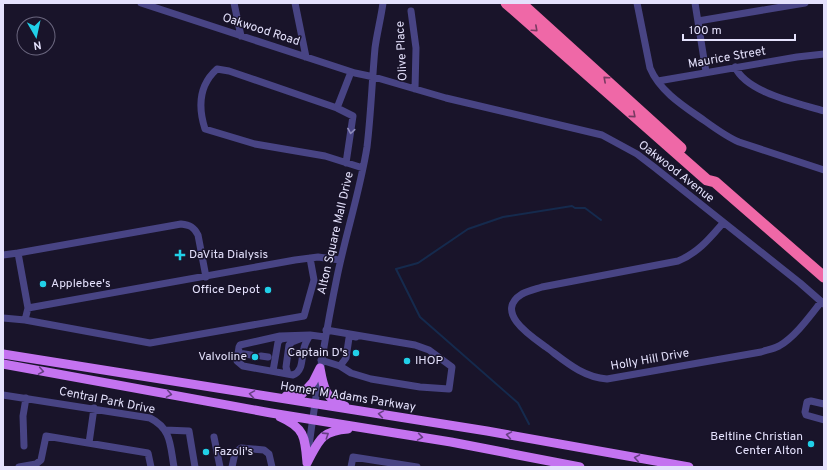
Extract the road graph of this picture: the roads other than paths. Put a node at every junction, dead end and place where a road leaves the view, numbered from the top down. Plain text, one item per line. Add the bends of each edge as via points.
1 (141, 3) edge
2 (234, 3) edge
3 (295, 3) edge
4 (383, 3) edge
5 (506, 3) edge
6 (521, 3) edge
7 (637, 3) edge
8 (695, 3) edge
9 (805, 3) edge
10 (411, 11) dead end
11 (698, 21) junction
12 (241, 36) junction
13 (824, 54) edge
14 (306, 57) junction
15 (734, 67) junction
16 (351, 72) junction
17 (706, 72) junction
18 (374, 77) junction
19 (658, 81) junction
20 (415, 89) junction
21 (337, 108) junction
22 (824, 111) edge
23 (346, 163) junction
24 (363, 168) junction
25 (824, 170) edge
26 (715, 182) junction
27 (723, 223) junction
28 (18, 252) junction
29 (3, 255) edge
30 (310, 258) junction
31 (340, 260) junction
32 (206, 277) junction
33 (824, 277) edge
34 (823, 303) edge
35 (28, 308) junction
36 (3, 318) edge
37 (25, 320) junction
38 (326, 330) junction
39 (310, 335) junction
40 (301, 336) junction
41 (325, 337) junction
42 (370, 337) junction
43 (238, 353) junction
44 (3, 354) edge
45 (251, 355) dead end
46 (3, 364) edge
47 (320, 364) junction
48 (340, 366) junction
49 (273, 371) junction
50 (288, 374) junction
51 (3, 395) edge
52 (270, 397) junction
53 (26, 398) junction
54 (315, 404) junction
55 (824, 404) edge
56 (94, 408) junction
57 (361, 411) junction
58 (271, 413) junction
59 (313, 420) junction
60 (824, 420) edge
61 (360, 428) junction
62 (165, 430) junction
63 (214, 437) dead end
64 (451, 442) junction
65 (89, 443) junction
66 (24, 446) dead end
67 (235, 453) junction
68 (307, 465) edge
69 (19, 467) edge
70 (151, 467) edge
71 (174, 467) edge
72 (195, 467) edge
73 (220, 467) edge
74 (232, 467) edge
75 (238, 467) edge
76 (272, 467) edge
77 (351, 467) edge
78 (417, 467) edge
79 (560, 467) edge
80 (580, 467) edge
81 (689, 467) edge

1 - 12 street, Oakwood Road
2 - 12 street
3 - 14 street
4 - 18 street, Alton Square Mall Drive via 375,47
5 -> 26 highway via 707,180
26 -> 6 highway via 712,176
7 - 19 street via 650,68
8 - 11 street
9 - 11 street
10 - 20 street, Olive Place via 416,48
11 - 17 street
12 - 14 street, Oakwood Road
13 - 15 street, Maurice Street
14 - 16 street, Oakwood Road
15 - 17 street, Maurice Street
15 - 22 street via 753,87
16 - 18 street, Oakwood Road
16 - 21 street
17 - 19 street, Maurice Street
18 - 20 street, Oakwood Avenue
18 - 24 street, Alton Square Mall Drive
19 - 25 street via 679,102 729,138
20 - 27 street, Oakwood Avenue via 602,135 637,154
21 -> 23 street via 353,116
21 - 23 street via 229,70 217,69 210,75 201,94 201,118 205,129 255,144 315,154
23 - 24 street
24 - 31 street, Alton Square Mall Drive
26 - 33 highway
27 - 34 street, Oakwood Avenue
27 - 34 street, Holly Hill Drive via 694,253 678,261 527,292 513,305 515,319 523,330 577,369 595,378 607,379 761,352 784,342
28 - 29 street
28 - 32 street via 188,224 198,235
28 - 35 street
30 - 31 street
30 - 32 street
30 - 37 street via 314,280 304,316 150,343
31 - 38 street, Alton Square Mall Drive
32 - 35 street
35 - 37 street
36 - 37 street
38 - 41 street, Alton Square Mall Drive
38 - 42 street
39 - 40 street
39 - 41 street
39 - 50 street via 304,348 300,370 293,375
39 - 50 street via 289,345 286,367
40 - 43 street via 280,336 240,345
40 - 49 street via 281,339 278,342
41 - 47 street, Alton Square Mall Drive
42 - 48 street via 349,338 346,358
42 - 48 street via 415,344 429,350 452,367 449,389 371,379 351,374
43 - 45 street
43 - 49 street via 237,361 242,366
52 -> 44 main road, Homer M Adams Parkway
46 -> 58 main road
47 - 48 street
47 - 52 main road via 313,382 302,394
47 - 54 street, Alton Square Mall Drive
47 - 57 main road via 325,390 333,400 340,405
49 - 50 street
51 - 53 street, Central Park Drive
52 - 54 main road, Homer M Adams Parkway
53 - 56 street, Central Park Drive
53 - 66 street
54 - 57 main road, Homer M Adams Parkway
54 - 59 street, Alton Square Mall Drive
55 - 60 street via 807,402 805,412 806,415
56 - 62 street, Central Park Drive via 150,418
56 - 65 street
81 -> 57 main road, Homer M Adams Parkway
58 - 59 main road
58 - 68 main road via 287,420 303,435
59 - 61 main road
59 - 68 street, Alton Square Mall Drive
61 -> 64 main road
68 -> 61 main road via 320,440 328,432
62 - 71 street, Central Park Drive
62 - 72 street via 189,430
63 - 73 street
64 - 79 main road
64 - 80 main road
65 - 69 street via 46,436 41,460 36,464
65 - 70 street via 148,453
67 - 74 street
67 - 75 street
67 - 76 street via 241,448 264,450 269,454
77 - 78 street via 353,457

